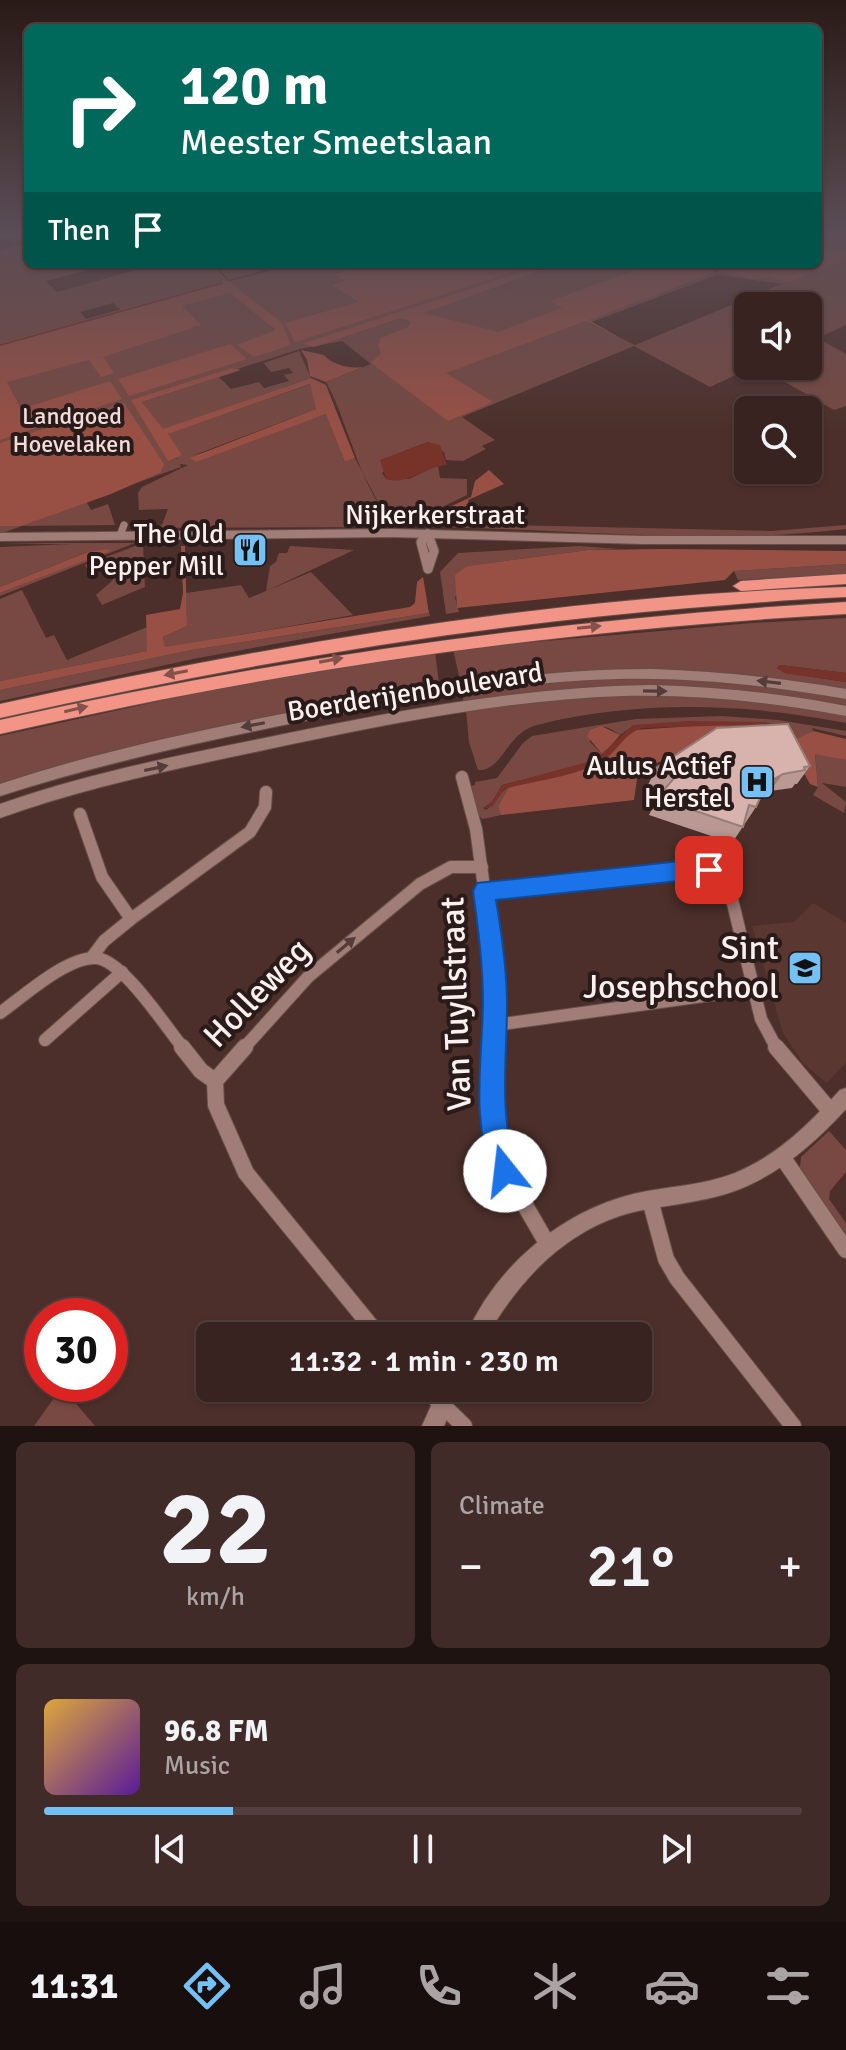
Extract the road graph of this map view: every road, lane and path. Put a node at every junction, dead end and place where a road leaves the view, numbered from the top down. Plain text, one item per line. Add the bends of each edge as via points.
1 (0, 537) edge
2 (846, 540) edge
3 (846, 579) edge
4 (846, 592) edge
5 (846, 608) edge
6 (391, 635) junction
7 (846, 694) edge
8 (0, 711) edge
9 (846, 711) edge
10 (0, 727) edge
11 (462, 777) dead end
12 (0, 790) edge
13 (266, 792) dead end
14 (0, 811) edge
15 (80, 814) dead end
16 (482, 867) junction
17 (484, 891) junction
18 (131, 919) junction
19 (92, 957) junction
20 (122, 972) junction
21 (754, 989) junction
22 (0, 1013) edge
23 (495, 1025) junction
24 (45, 1040) dead end
25 (215, 1081) junction
26 (846, 1096) edge
27 (831, 1112) junction
28 (783, 1158) junction
29 (650, 1200) junction
30 (548, 1245) junction
31 (846, 1250) edge
32 (368, 1322) edge
33 (485, 1322) edge
34 (442, 1402) edge
35 (448, 1402) edge
36 (433, 1426) edge
37 (464, 1426) edge
38 (793, 1426) edge

1 - 2 main road, Nijkerkerstraat via 122,530 428,539
3 - 6 highway via 613,598 454,620
4 - 6 highway via 587,609
10 -> 5 highway via 96,704 419,646 691,617
6 -> 8 highway via 256,657
7 -> 12 main road, Boerderijenboulevard via 752,680 652,674 557,677 205,735
14 -> 9 main road, Boerderijenboulevard via 76,785 373,721 560,695 654,690 753,696
11 - 16 street, Van Tuyllstraat
13 - 18 street via 265,807 250,832
15 - 18 street via 102,877
16 - 17 street, Van Tuyllstraat
25 -> 16 street, Holleweg via 308,977 420,884 451,867
17 - 21 street via 709,870 730,891
17 - 23 street, Van Tuyllstraat
18 - 19 street
19 - 20 street
19 - 22 street
20 - 24 street
20 - 25 street via 201,1071
21 - 23 street
21 - 27 street via 772,1043
23 - 30 street, Van Tuyllstraat via 494,1142
25 - 32 street, Holleweg via 216,1105 241,1165
26 - 27 street
27 - 28 street
28 - 29 street via 734,1183
28 - 31 street
29 - 30 street via 602,1213
29 - 38 street via 666,1259 677,1278
30 - 33 street
34 - 36 street
35 - 37 street

